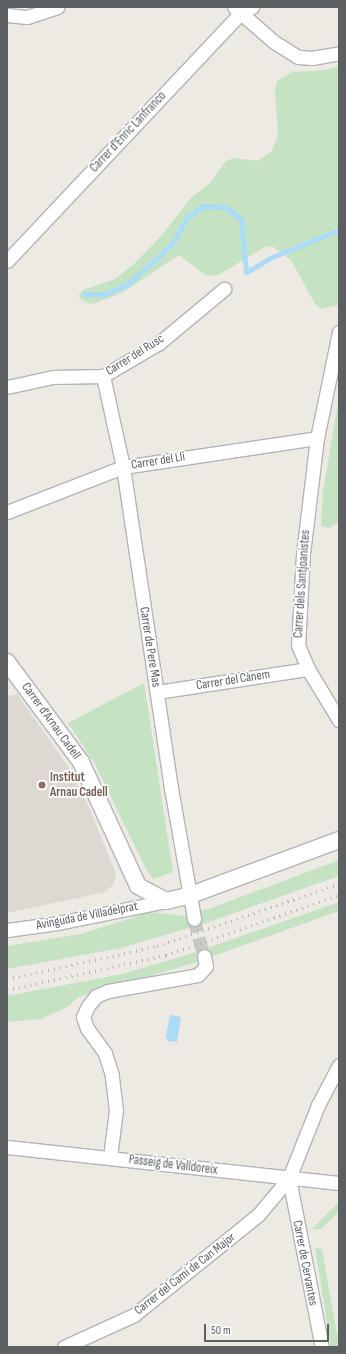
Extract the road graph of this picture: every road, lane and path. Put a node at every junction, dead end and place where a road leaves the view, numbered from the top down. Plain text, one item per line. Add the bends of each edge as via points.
1 (57, 7) edge
2 (242, 9) edge
3 (7, 15) edge
4 (339, 53) edge
5 (7, 261) edge
6 (224, 289) dead end
7 (339, 332) edge
8 (103, 376) junction
9 (7, 387) edge
10 (317, 438) junction
11 (123, 467) junction
12 (7, 512) edge
13 (7, 662) edge
14 (308, 669) junction
15 (157, 692) junction
16 (339, 720) edge
17 (339, 840) edge
18 (188, 896) junction
19 (166, 901) junction
20 (194, 919) tunnel mouth
21 (7, 930) edge
22 (204, 956) tunnel mouth
23 (339, 1065) edge
24 (7, 1147) edge
25 (110, 1157) junction
26 (289, 1178) junction
27 (339, 1183) edge
28 (64, 1347) edge
29 (322, 1347) edge

1 - 3 street via 27,17
2 - 4 street via 280,47 298,57 312,58
2 - 5 street, Carrer d'Enric Lanfranco
6 - 8 street, Carrer del Rusc via 158,343
7 - 10 street, Carrer dels Santjoanistes
8 - 9 street, Carrer del Rusc via 53,377
8 - 11 street, Carrer de Pere Mas
10 - 11 street, Carrer del Lli
10 - 14 street, Carrer dels Santjoanistes via 303,554 298,645
11 - 12 street, Carrer del Lli
11 - 15 street, Carrer de Pere Mas
13 - 19 street, Carrer d'Arnau Cadell via 81,762 138,886
14 - 15 street, Carrer del Cànem
14 - 16 street, Carrer dels Santjoanistes
15 - 18 street, Carrer de Pere Mas
17 - 18 street
18 - 19 street
18 - 20 street, Carrer de Pere Mas
19 - 21 street, Avinguda de Villadelprat via 58,923
22 - 25 street via 206,966 198,975 108,991 96,996 88,1006 83,1017 87,1028 105,1053 112,1075 116,1110
23 - 26 street via 318,1105
24 - 25 street, Passeig de Valldoreix
25 - 26 street, Passeig de Valldoreix
26 - 27 street, Passeig de Valldoreix
26 - 28 street, Carrer del Camí de Can Major via 258,1215 134,1315
26 - 29 street, Carrer de Cervantes

